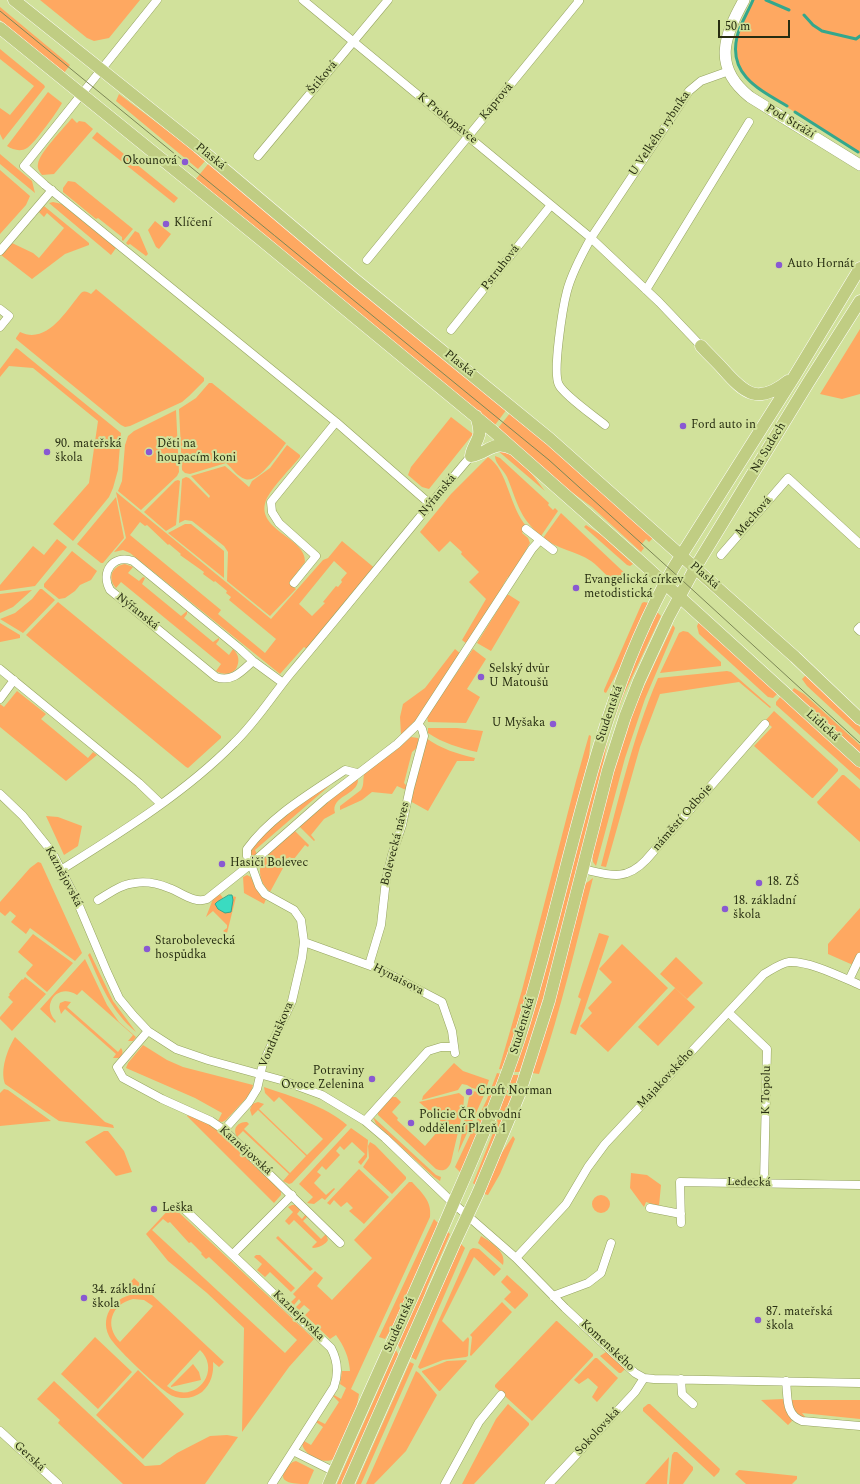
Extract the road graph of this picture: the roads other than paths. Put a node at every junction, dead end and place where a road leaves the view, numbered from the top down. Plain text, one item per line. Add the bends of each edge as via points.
1 (14, 0) edge
2 (157, 0) edge
3 (303, 0) edge
4 (388, 0) edge
5 (578, 0) edge
6 (744, 0) edge
7 (0, 28) edge
8 (353, 42) junction
9 (101, 70) junction
10 (729, 71) junction
11 (82, 93) junction
12 (749, 122) dead end
13 (468, 136) junction
14 (258, 156) dead end
15 (860, 165) edge
16 (52, 190) junction
17 (551, 205) junction
18 (591, 238) junction
19 (0, 250) edge
20 (367, 260) dead end
21 (860, 268) edge
22 (646, 290) junction
23 (860, 301) edge
24 (0, 309) edge
25 (0, 327) edge
26 (451, 330) dead end
27 (701, 346) joint
28 (794, 377) junction
29 (476, 416) junction
30 (336, 422) junction
31 (605, 425) dead end
32 (517, 451) junction
33 (471, 456) junction
34 (430, 504) junction
35 (526, 529) dead end
36 (540, 540) junction
37 (860, 544) edge
38 (553, 550) dead end
39 (721, 555) dead end
40 (681, 556) junction
41 (695, 568) junction
42 (294, 583) dead end
43 (665, 583) junction
44 (679, 596) junction
45 (253, 661) junction
46 (0, 669) edge
47 (14, 680) junction
48 (283, 683) junction
49 (0, 699) edge
50 (860, 719) edge
51 (418, 724) junction
52 (765, 724) dead end
53 (860, 761) edge
54 (358, 773) junction
55 (0, 794) edge
56 (161, 804) junction
57 (251, 864) junction
58 (582, 869) junction
59 (61, 870) junction
60 (98, 900) dead end
61 (304, 942) junction
62 (860, 958) edge
63 (369, 965) junction
64 (849, 980) junction
65 (860, 985) edge
66 (729, 1013) junction
67 (148, 1031) junction
68 (260, 1075) junction
69 (365, 1122) junction
70 (224, 1130) junction
71 (764, 1183) junction
72 (860, 1185) edge
73 (292, 1195) junction
74 (453, 1203) junction
75 (180, 1205) dead end
76 (650, 1208) dead end
77 (681, 1214) junction
78 (468, 1215) junction
79 (682, 1223) dead end
80 (340, 1243) dead end
81 (611, 1243) dead end
82 (232, 1254) junction
83 (516, 1258) junction
84 (553, 1296) junction
85 (644, 1378) junction
86 (681, 1379) junction
87 (786, 1381) junction
88 (860, 1383) edge
89 (501, 1395) dead end
90 (693, 1404) dead end
91 (860, 1426) edge
92 (0, 1431) edge
93 (293, 1451) junction
94 (335, 1472) junction
95 (58, 1484) edge
96 (272, 1484) edge
97 (330, 1484) edge
98 (348, 1484) edge
99 (445, 1484) edge
100 (549, 1484) edge

1 - 9 main road, Plaská
2 - 9 street
3 - 8 street, K Prokopávce
4 - 8 street, Štiková
5 - 13 street, Kaprová via 580,1
6 - 10 street via 727,36 725,53
7 - 11 main road
8 - 13 street, K Prokopávce
8 - 14 street, Štiková
9 - 11 street
9 - 40 main road, Plaská via 198,147 550,439
10 - 15 street, Pod Stráží via 736,84 750,97
10 - 18 street, U Velkého rybníka via 701,81 689,91
11 - 16 street via 24,166
11 - 29 main road
12 - 22 street
13 - 17 street, K Prokopávce
13 - 20 street, Kaprová
16 - 19 street
16 - 30 street
17 - 18 street, K Prokopávce
17 - 26 street, Pstruhová
18 - 22 street
18 - 31 street, U Velkého rybníka via 580,257 567,290 556,375 564,391
21 - 28 main road, Na Sudech
22 - 27 street
23 - 41 main road, Na Sudech
24 - 25 street via 9,316
27 - 28 main road via 736,384 747,392 771,392
28 - 40 main road, Na Sudech
29 - 32 main road
29 - 33 main road via 479,436
30 - 34 street
30 - 42 street via 271,502 272,512 279,523 316,556
32 - 33 main road via 504,445 492,446
32 - 43 main road
33 - 34 street, Nýřanská
34 - 48 street, Nýřanská
35 - 36 street
36 - 38 street
36 - 51 street
37 - 39 street, Mechová via 788,478
40 - 41 main road, Plaská
40 - 43 main road, Studentská
41 - 44 main road, Na Sudech
41 - 50 main road, Plaská
43 - 44 main road
43 - 74 main road, Studentská via 631,657 608,717 589,777 520,1037 488,1124
44 - 53 main road, Lidická
44 - 58 main road, Studentská via 625,717
45 - 45 street, Nýřanská via 133,561 119,560 111,565 106,580 110,590 216,677 231,679
45 - 48 street, Nýřanská
46 - 47 street
47 - 49 street
47 - 56 street
48 - 56 street, Nýřanská via 234,744 196,779
51 - 54 street via 397,744
51 - 63 street, Bolevecká náves via 424,736 389,868 382,925
52 - 58 street, náměstí Odboje via 634,871 618,876
54 - 57 street
54 - 57 street via 345,770 281,814 247,849
55 - 59 street, Kaznějovská via 38,834 52,852
56 - 59 street, Nýřanská
57 - 60 street via 202,901 168,887 143,882 124,885
57 - 61 street, Vondruškova via 259,886 265,894 294,910 298,915 303,926
58 - 78 main road, Studentská via 534,1050 508,1124
59 - 67 street, Kaznějovská via 119,998
61 - 63 street, Hynaisova
61 - 68 street, Vondruškova via 292,1001 263,1063
62 - 64 street
63 - 69 street, Hynaisova via 442,1002 452,1031 455,1050 440,1047 428,1051
64 - 65 street, Majakovského
64 - 66 street, Majakovského via 820,968 788,962 764,974
66 - 71 street, K Topolu via 768,1049
66 - 83 street, Majakovského via 605,1144 566,1204
67 - 68 street, Kaznějovská via 176,1049
67 - 70 street, Kaznějovská via 116,1067 123,1078
68 - 69 street, Kaznějovská via 322,1095
68 - 70 street, Vondruškova via 259,1085 252,1098
69 - 74 street, Kaznějovská
70 - 73 street, Kaznějovská
71 - 72 street, Ledecká
71 - 77 street, Ledecká via 680,1182
73 - 80 street, Kaznějovská
73 - 82 street
74 - 78 street, Kaznějovská
74 - 94 main road, Studentská
75 - 82 street, Kaznejovska
76 - 77 street
77 - 79 street, Ledecká
78 - 83 street, Komenského
78 - 98 main road, Studentská
81 - 84 street via 601,1273 588,1283
82 - 93 street, Kaznejovska via 331,1348 336,1359 338,1373 334,1388
83 - 84 street, Komenského
84 - 85 street, Komenského via 635,1373
85 - 86 street, Komenského
85 - 100 street, Sokolovská via 636,1392
86 - 87 street, Komenského
86 - 90 street via 682,1394
87 - 88 street, Komenského
87 - 91 street via 788,1406 791,1415 796,1419
89 - 99 street via 480,1422
92 - 95 street, Gerská
93 - 94 street
93 - 96 street
94 - 97 main road, Studentská

